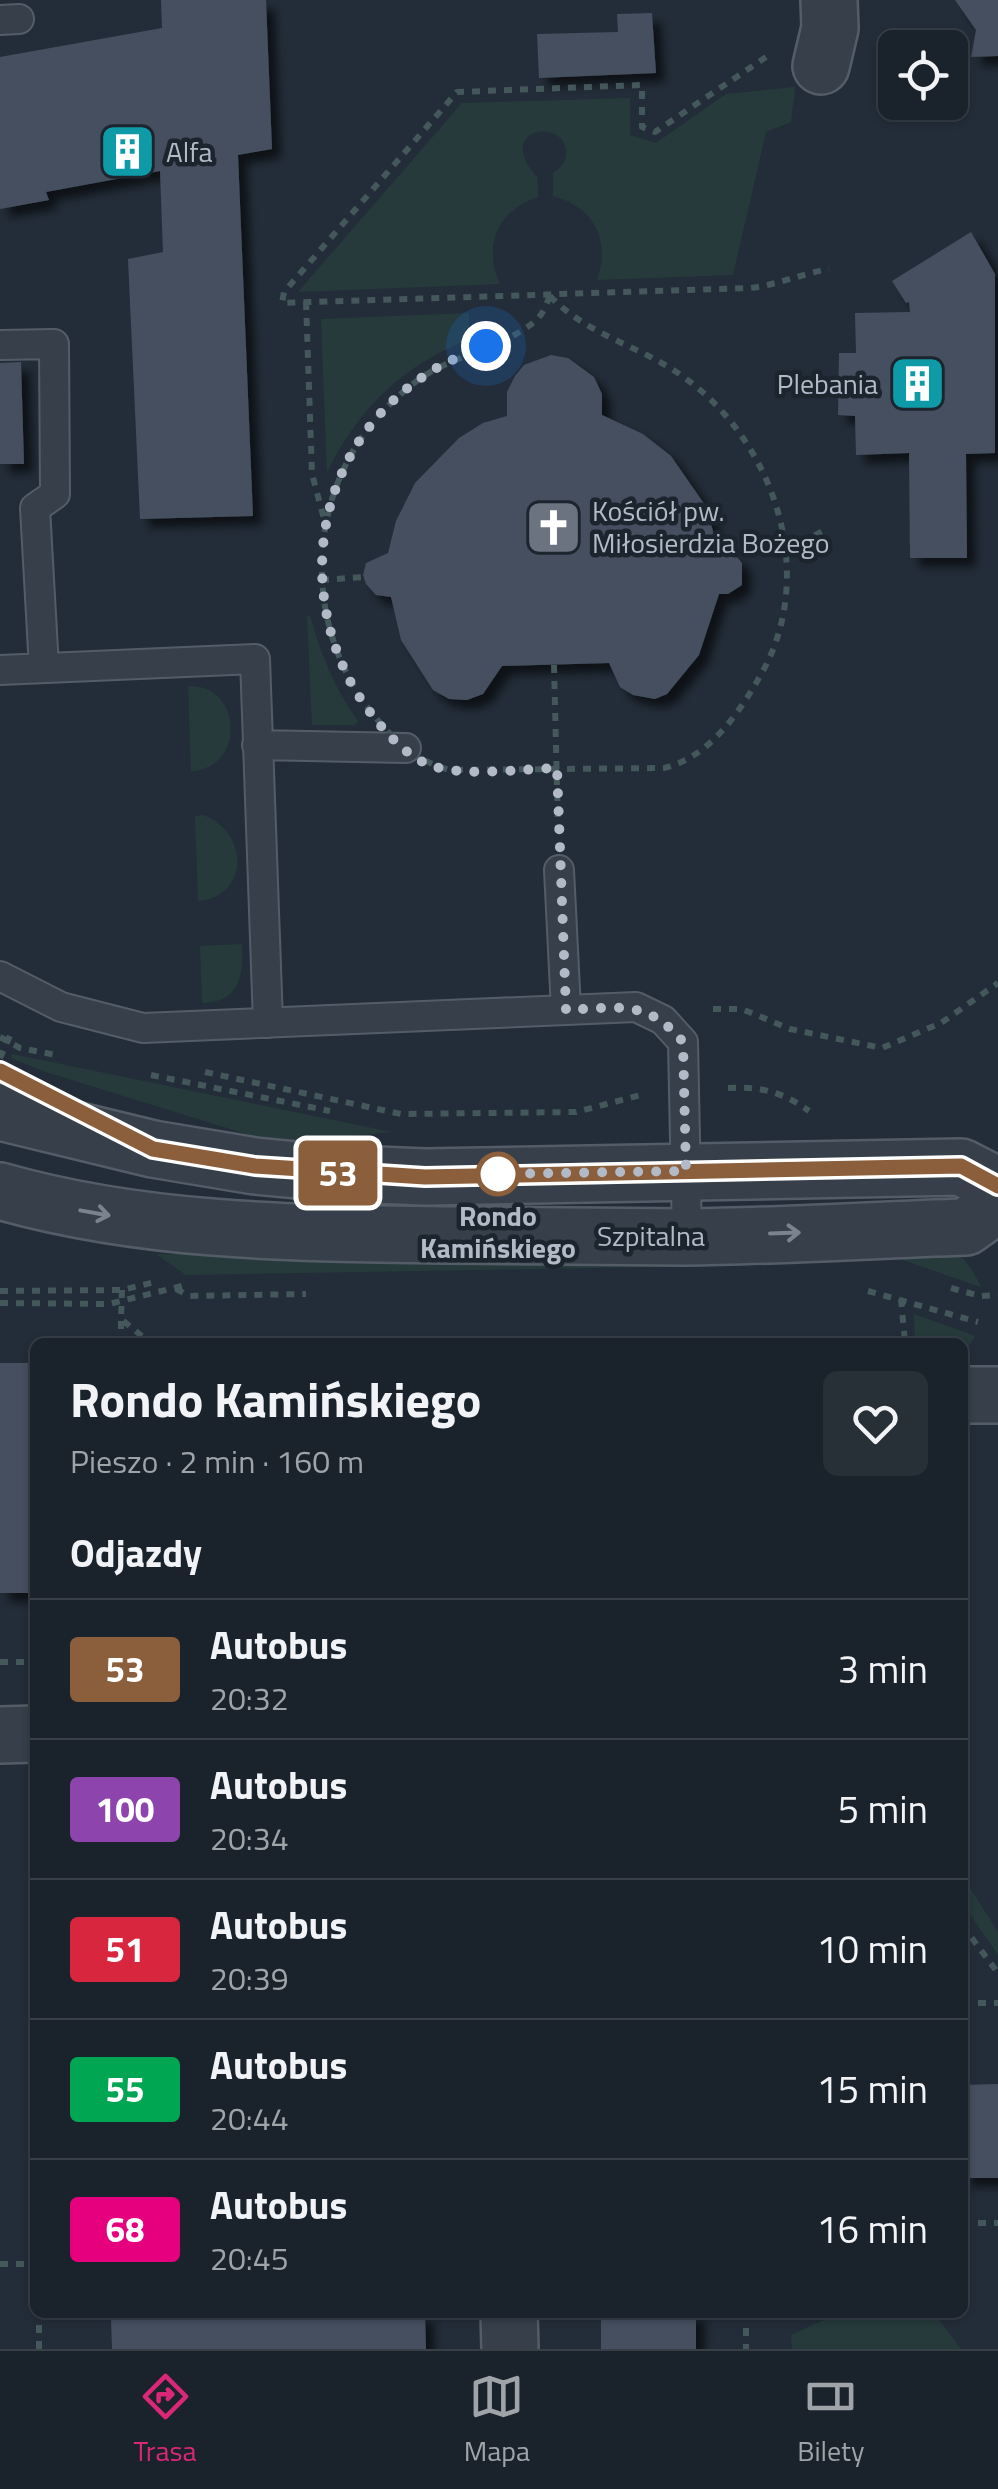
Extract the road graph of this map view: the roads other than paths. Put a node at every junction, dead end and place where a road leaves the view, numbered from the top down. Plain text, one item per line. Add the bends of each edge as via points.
1 (0, 345) edge
2 (44, 668) junction
3 (0, 670) edge
4 (258, 745) junction
5 (406, 748) road end
6 (559, 870) road end
7 (0, 976) edge
8 (566, 1010) junction
9 (268, 1022) junction
10 (10, 1043) edge
11 (0, 1112) edge
12 (153, 1149) junction
13 (686, 1171) junction
14 (998, 1186) edge
15 (0, 1192) edge
16 (998, 1204) edge
17 (687, 1236) junction
18 (968, 1395) edge
19 (998, 1395) edge
20 (30, 1734) edge
21 (0, 1735) edge
22 (510, 2318) edge
23 (510, 2349) edge

1 - 2 lane via 54,344 56,494 35,508
2 - 3 lane
2 - 4 lane via 254,659
4 - 5 lane
4 - 9 lane
6 - 8 lane
7 - 9 lane via 61,1007 142,1028
8 - 9 lane
8 - 13 lane via 636,1007 662,1020 683,1042
10 - 12 street
11 - 12 street
12 - 13 street via 328,1173
13 - 14 street via 961,1166
13 - 17 lane
15 -> 17 street, Szpitalna via 151,1222 295,1232
17 -> 16 street, Szpitalna via 966,1226
18 - 19 street
20 - 21 street
22 - 23 street

